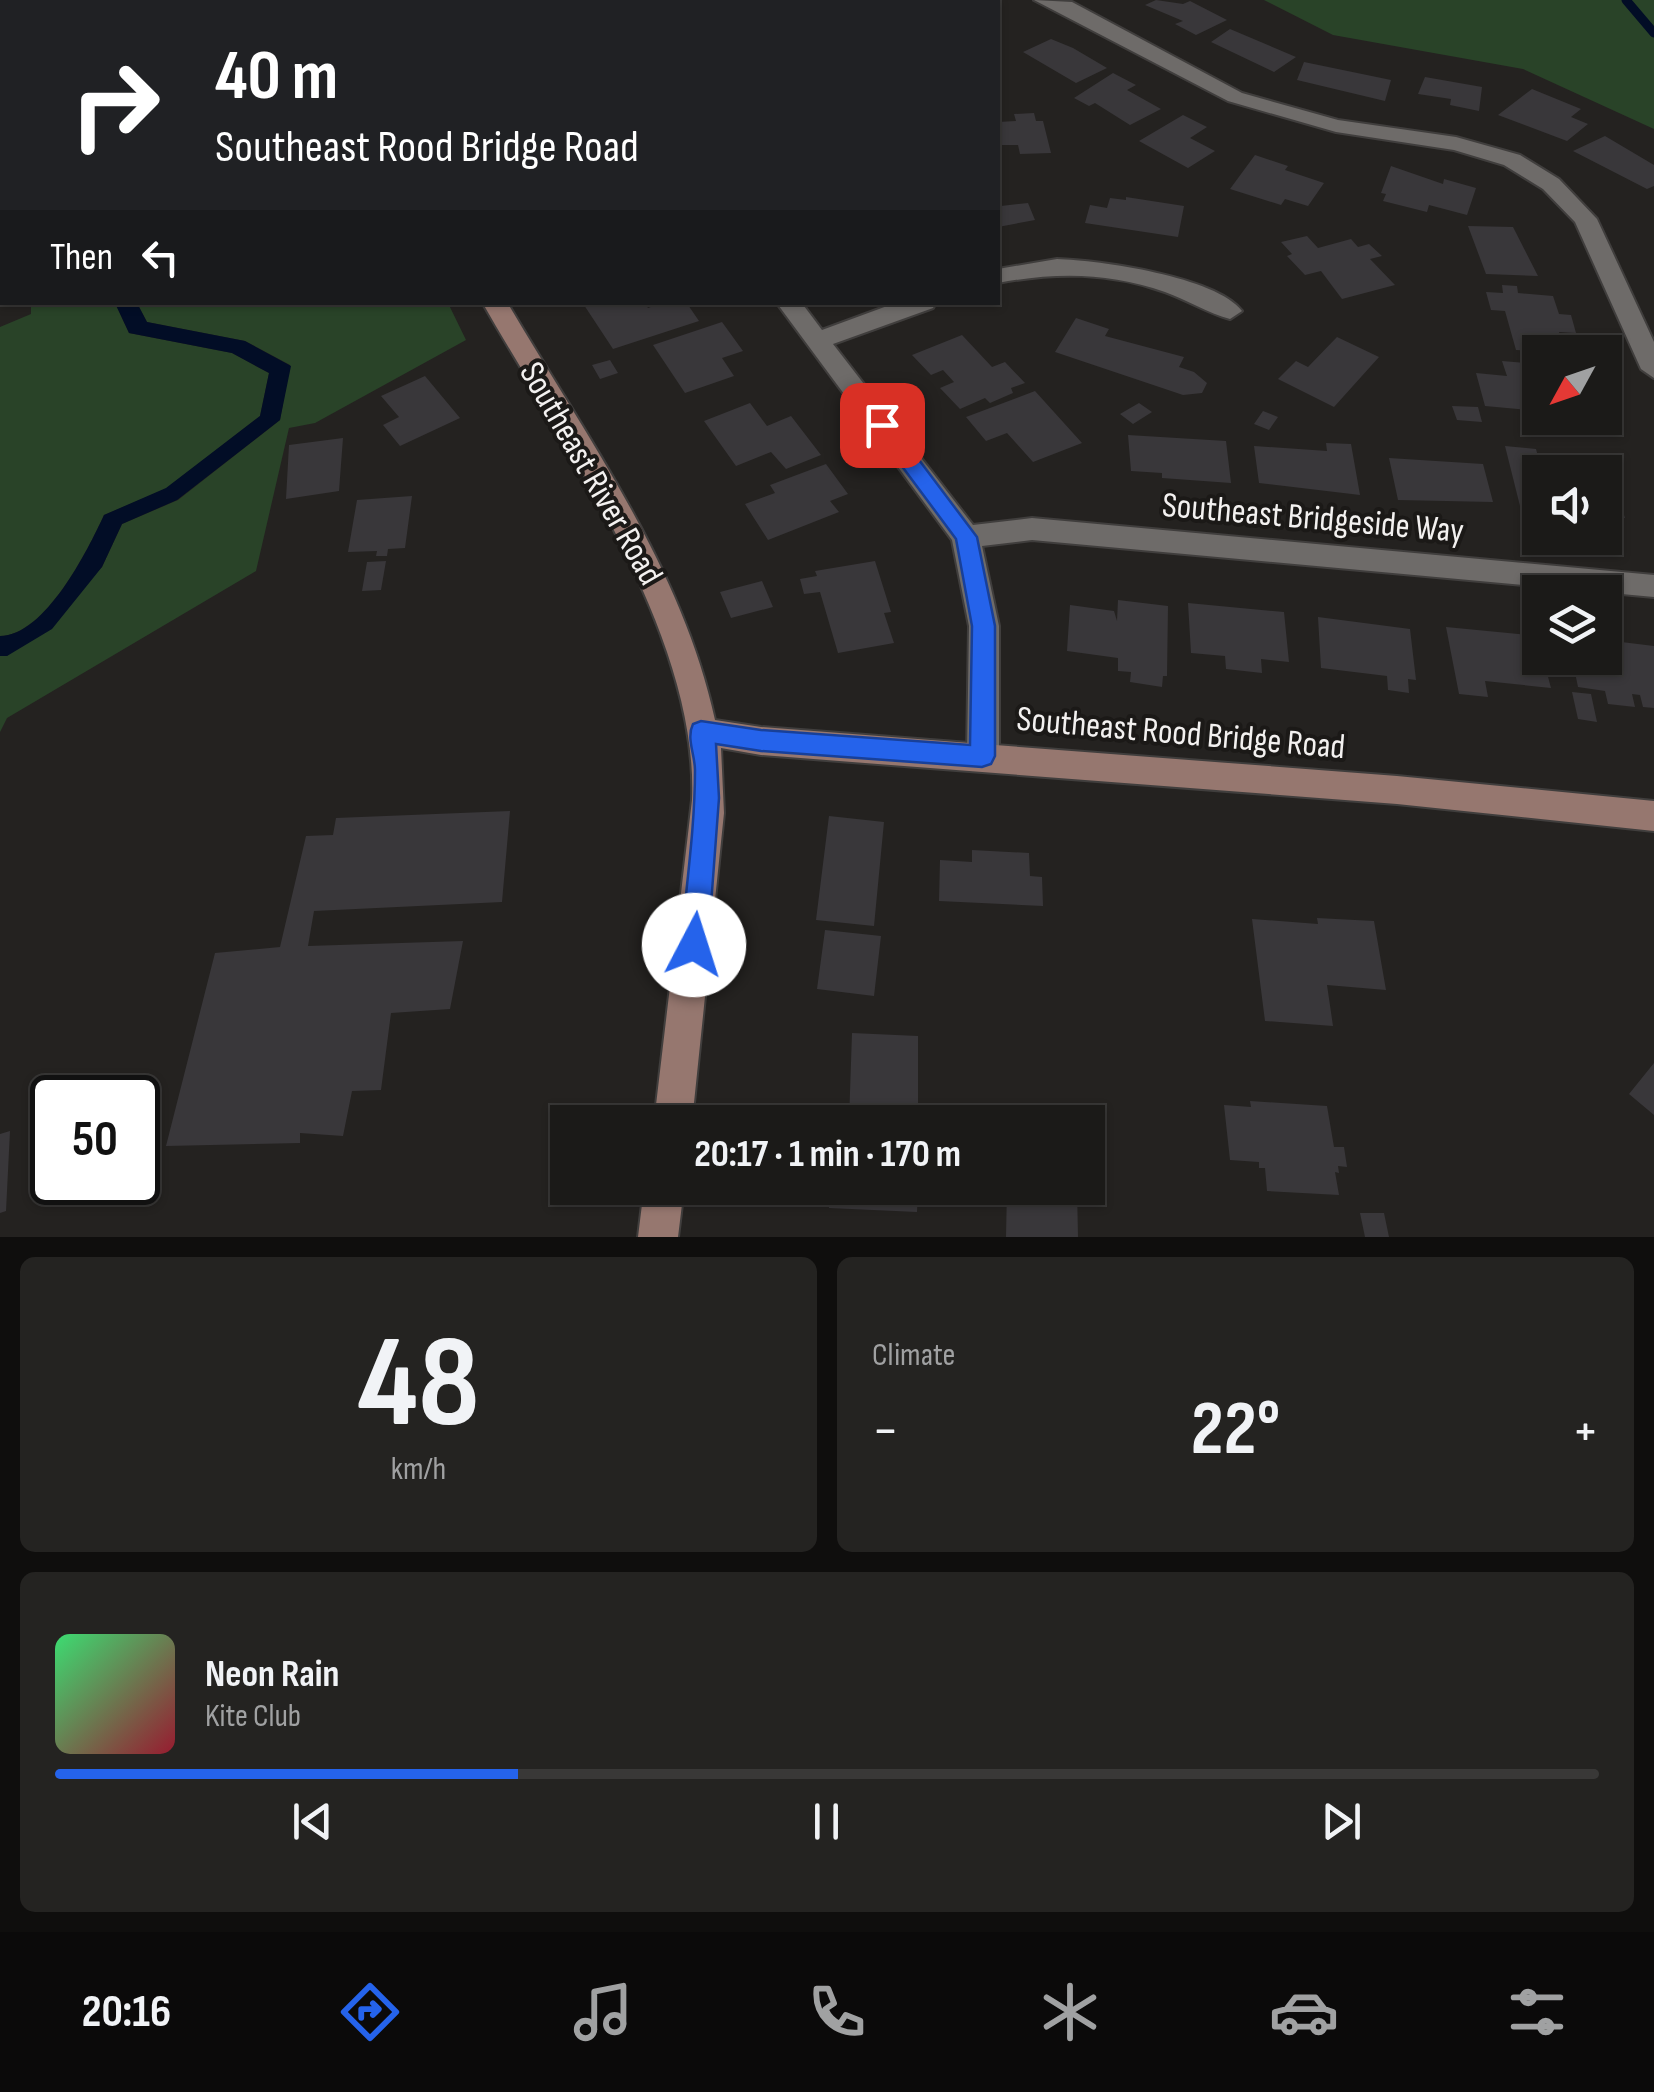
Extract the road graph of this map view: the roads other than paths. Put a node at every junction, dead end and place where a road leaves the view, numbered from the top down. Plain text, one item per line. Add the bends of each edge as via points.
1 (1044, 0) edge
2 (1000, 276) edge
3 (496, 305) edge
4 (790, 305) edge
5 (916, 305) edge
6 (1230, 311) dead end
7 (819, 340) junction
8 (1654, 369) edge
9 (966, 537) junction
10 (1654, 586) edge
11 (701, 731) junction
12 (982, 756) junction
13 (1654, 816) edge
14 (675, 1105) edge
15 (662, 1205) edge
16 (658, 1237) edge

1 - 8 street via 1236,97 1336,126 1456,144 1512,160 1586,219
2 - 6 street via 1071,266 1122,272 1170,284
3 - 11 main road, Southeast River Road via 643,554 671,622
4 - 7 street
5 - 7 street
7 - 9 street
9 - 10 street, Southeast Bridgeside Way via 1032,529
9 - 12 street via 984,626
11 - 12 main road, Southeast Rood Bridge Road
11 - 14 main road, Southeast River Road via 707,798
12 - 13 main road, Southeast Rood Bridge Road
15 - 16 main road

